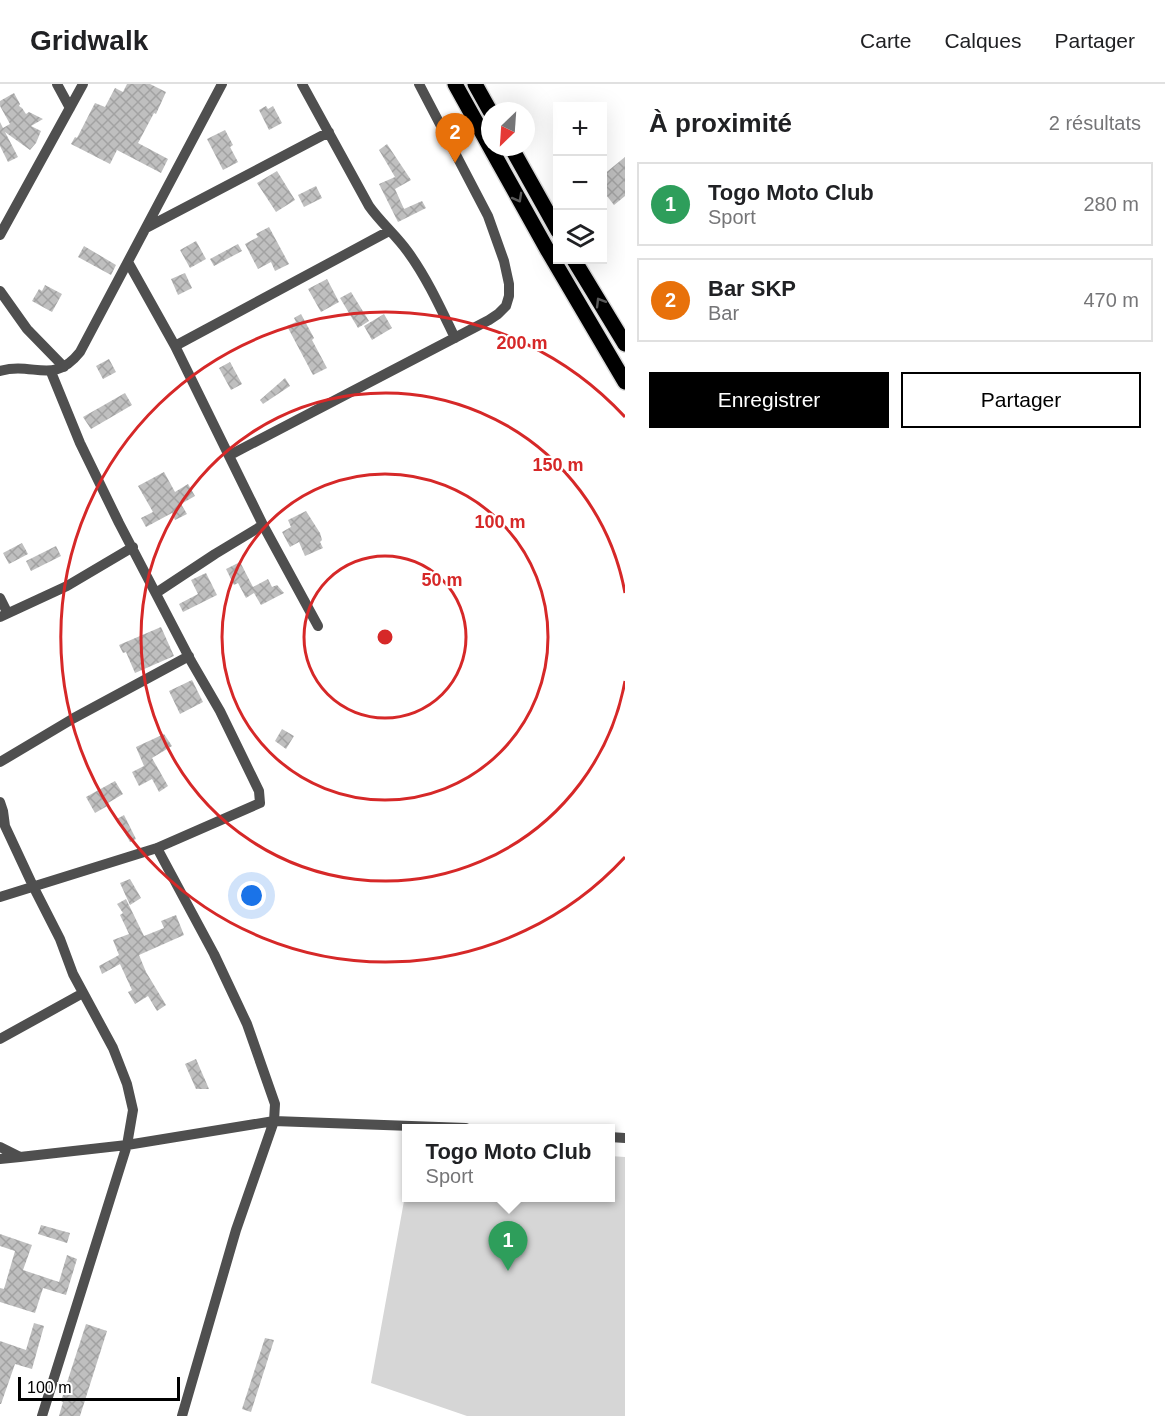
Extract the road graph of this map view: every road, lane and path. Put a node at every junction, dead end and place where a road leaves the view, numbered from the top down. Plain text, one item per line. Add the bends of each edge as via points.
1 (57, 84) edge
2 (83, 84) edge
3 (222, 84) edge
4 (303, 84) edge
5 (419, 84) edge
6 (455, 84) edge
7 (475, 84) edge
8 (485, 102) edge
9 (70, 108) junction
10 (481, 131) edge
11 (329, 132) junction
12 (495, 156) edge
13 (516, 156) edge
14 (553, 222) edge
15 (145, 229) junction
16 (389, 231) junction
17 (0, 235) edge
18 (128, 262) junction
19 (576, 264) edge
20 (0, 291) edge
21 (455, 338) junction
22 (625, 344) edge
23 (175, 346) junction
24 (64, 368) junction
25 (0, 371) edge
26 (51, 372) junction
27 (625, 382) edge
28 (230, 455) junction
29 (263, 525) junction
30 (133, 547) junction
31 (156, 593) junction
32 (0, 598) edge
33 (4, 615) edge
34 (318, 626) dead end
35 (189, 656) junction
36 (0, 762) edge
37 (0, 802) edge
38 (157, 848) junction
39 (33, 886) junction
40 (0, 897) edge
41 (82, 993) junction
42 (0, 1039) edge
43 (274, 1121) junction
44 (402, 1126) edge
45 (127, 1145) junction
46 (0, 1147) edge
47 (20, 1157) junction
48 (0, 1160) edge
49 (42, 1416) edge
50 (182, 1416) edge

1 - 9 street
2 - 9 street
3 - 15 street
4 - 11 street
5 - 21 street via 488,216 508,284 506,306 489,321
6 - 10 main road
7 - 8 main road
9 - 17 street
11 - 15 street
11 - 16 street via 369,206
12 -> 27 main road
13 - 14 main road
15 - 18 street
16 - 21 street via 417,266
16 - 23 street
18 - 23 street
18 - 24 street via 80,352
22 -> 19 main road
20 - 24 street via 27,329
21 - 28 street
23 - 28 street
24 - 26 street
25 - 26 street via 9,368
26 - 30 street via 80,443
28 - 29 street
29 - 31 street
29 - 34 street
30 - 31 street
30 - 33 street via 67,586
31 - 35 street
32 - 33 street
35 - 36 street
35 - 38 street via 259,791 260,803
37 - 39 street via 5,826
38 - 39 street
38 - 43 street via 247,1024 275,1104
39 - 40 street
39 - 41 street
41 - 42 street
41 - 45 street via 128,1084 133,1110
43 - 44 street
43 - 45 street
43 - 50 street via 236,1230
45 - 47 street
45 - 49 street
46 - 47 street
47 - 48 street

